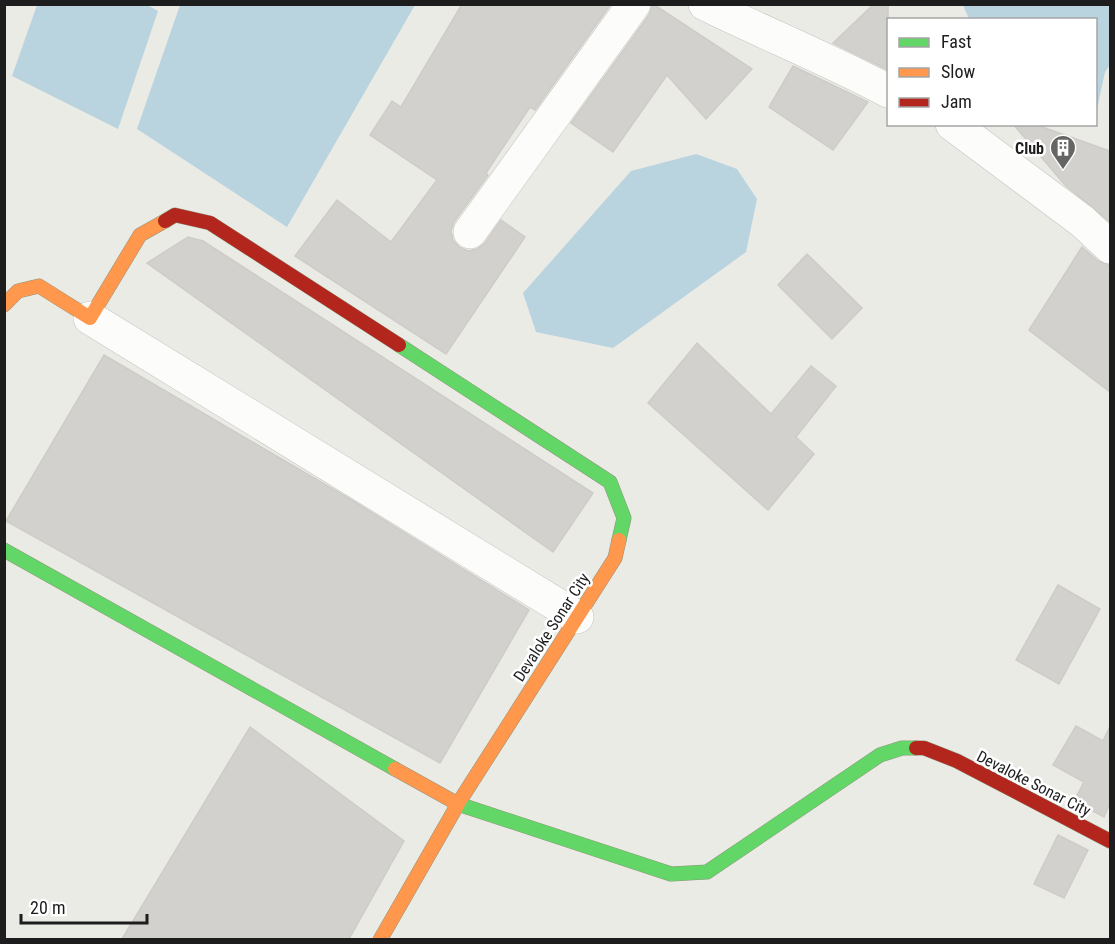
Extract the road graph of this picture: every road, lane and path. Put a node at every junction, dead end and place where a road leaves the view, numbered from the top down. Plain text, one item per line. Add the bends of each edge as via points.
1 (634, 4) edge
2 (705, 4) edge
3 (887, 90) edge
4 (955, 126) edge
5 (470, 232) dead end
6 (1110, 247) edge
7 (4, 305) edge
8 (90, 318) junction
9 (4, 550) edge
10 (577, 617) junction
11 (458, 804) junction
12 (1110, 841) edge
13 (380, 939) edge

1 - 5 street
2 - 3 street via 771,37 824,57
4 - 6 street via 1082,221
7 - 8 street via 18,291 39,286
8 - 10 street
8 - 10 street, Devaloke Sonar City via 140,235 175,215 210,223 610,482 624,518 615,558
9 - 11 street
10 - 11 street, Devaloke Sonar City
11 - 12 street, Devaloke Sonar City via 671,874 707,872 879,755 902,747 924,748 957,761
11 - 13 street

